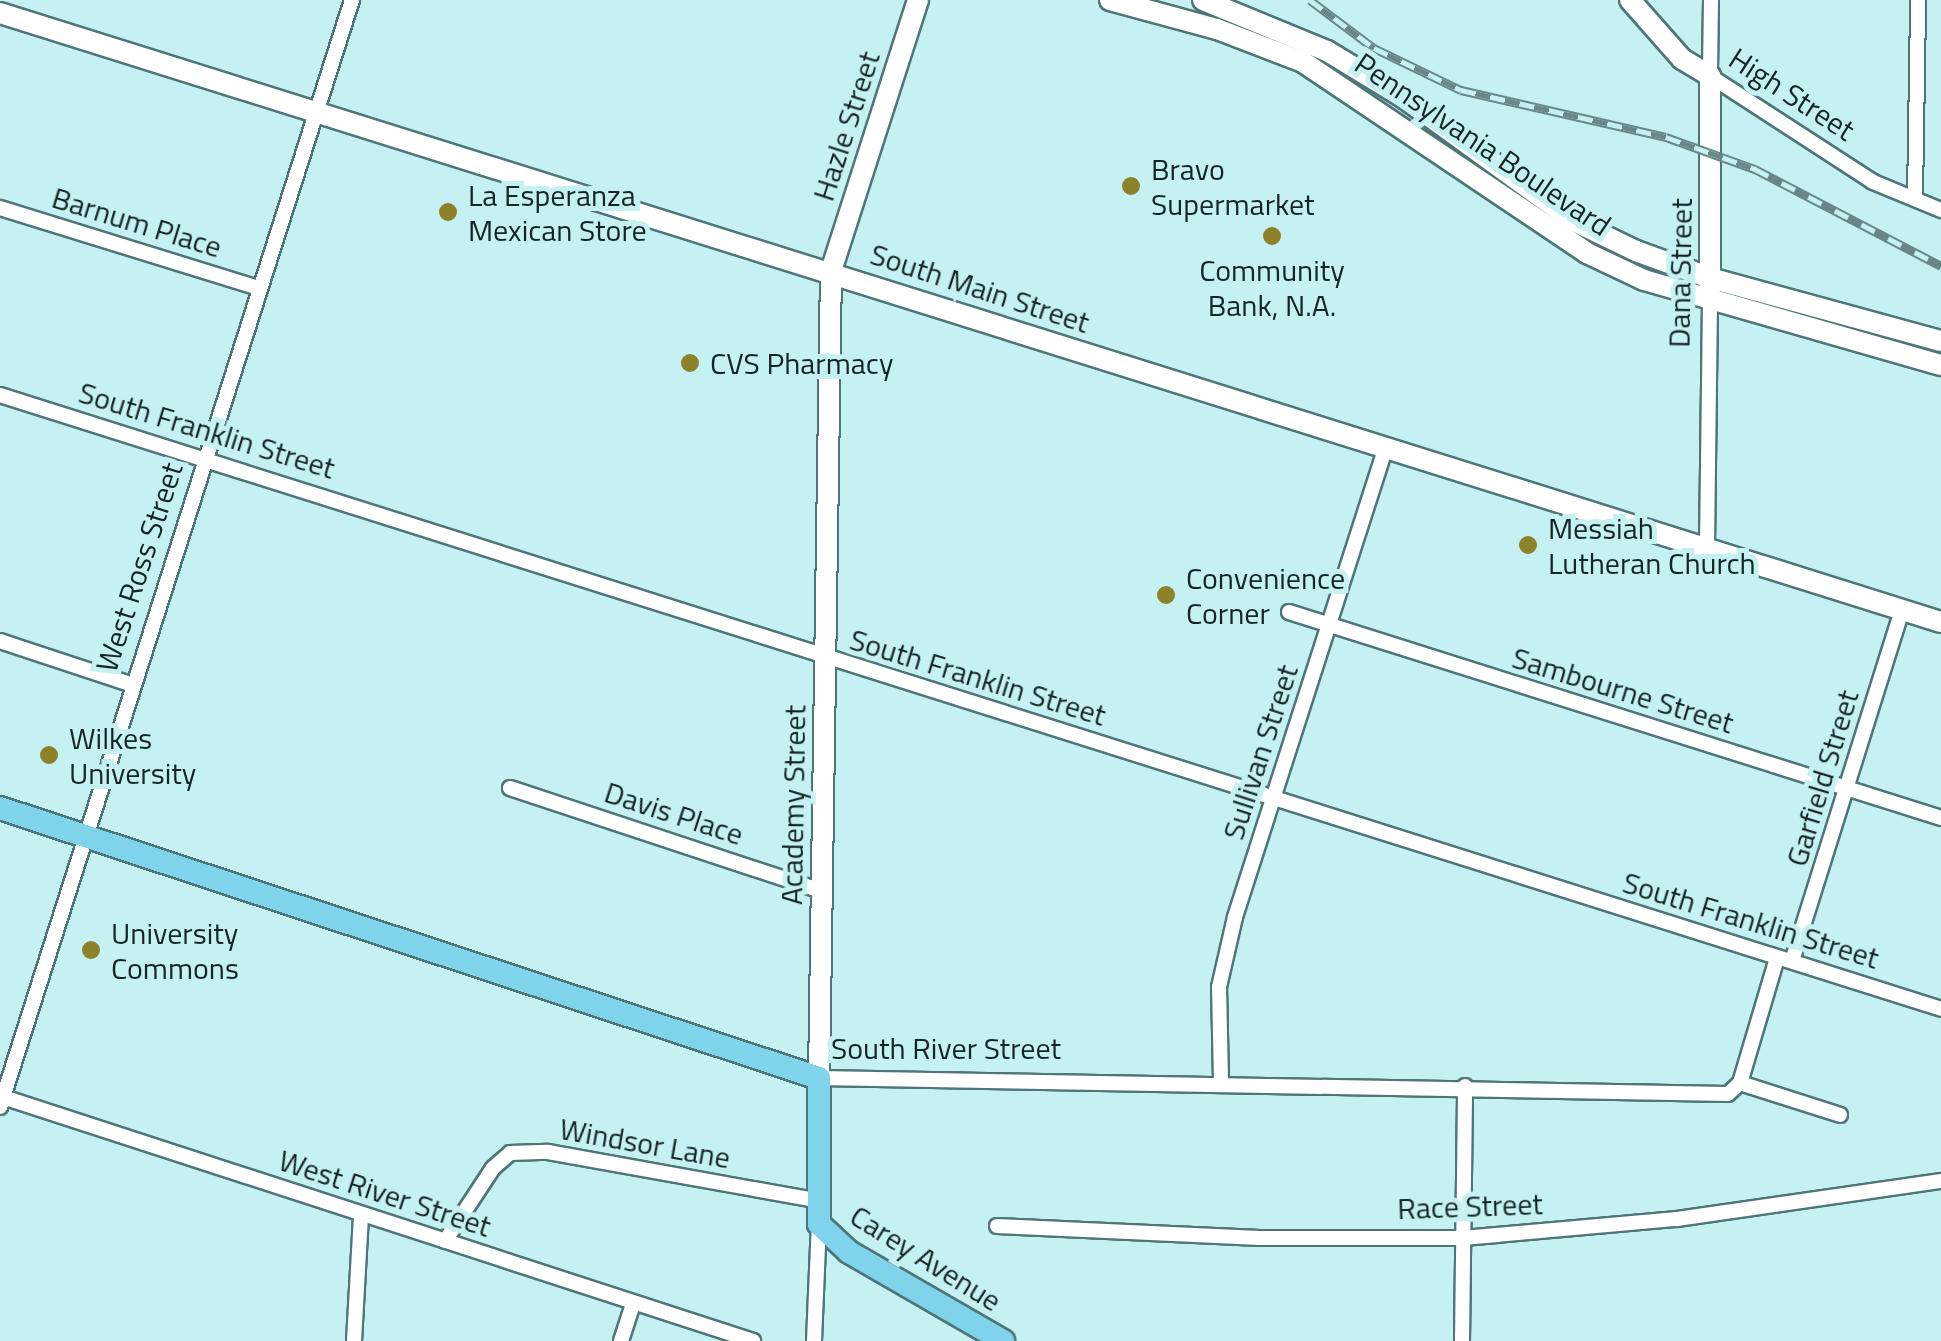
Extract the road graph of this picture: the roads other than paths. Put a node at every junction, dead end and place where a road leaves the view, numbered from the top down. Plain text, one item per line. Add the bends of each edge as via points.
1 (352, 0) edge
2 (918, 0) edge
3 (1110, 0) edge
4 (1203, 0) edge
5 (1630, 0) edge
6 (1711, 0) edge
7 (1918, 0) edge
8 (0, 13) edge
9 (1710, 76) junction
10 (314, 112) junction
11 (1915, 198) junction
12 (0, 208) edge
13 (1941, 210) edge
14 (832, 271) junction
15 (1710, 278) junction
16 (258, 288) junction
17 (1710, 301) junction
18 (1941, 341) edge
19 (1941, 364) edge
20 (0, 394) edge
21 (1386, 447) junction
22 (204, 456) junction
23 (1707, 547) junction
24 (1902, 610) junction
25 (1290, 612) dead end
26 (1941, 622) edge
27 (1329, 628) junction
28 (0, 641) edge
29 (826, 659) junction
30 (130, 684) junction
31 (510, 788) dead end
32 (1848, 789) junction
33 (1274, 798) junction
34 (0, 808) edge
35 (1941, 818) edge
36 (81, 836) junction
37 (821, 891) junction
38 (1785, 960) junction
39 (1941, 1010) edge
40 (820, 1078) junction
41 (1221, 1081) junction
42 (1740, 1084) junction
43 (1465, 1086) junction
44 (1, 1100) edge
45 (1840, 1115) dead end
46 (1941, 1181) edge
47 (819, 1213) junction
48 (361, 1214) junction
49 (998, 1226) dead end
50 (1463, 1238) junction
51 (444, 1241) junction
52 (633, 1302) junction
53 (354, 1341) edge
54 (621, 1341) edge
55 (753, 1341) edge
56 (814, 1341) edge
57 (1003, 1341) edge
58 (1462, 1341) edge

1 - 10 street, West Ross Street
2 - 14 street, Hazle Street
3 - 17 street, Pennsylvania Boulevard via 1217,29 1303,62 1587,253
4 - 15 street, Pennsylvania Boulevard via 1327,50 1404,97 1572,220
5 - 9 street, High Street via 1682,59
6 - 9 street, Dana Street
7 - 11 street
8 - 10 street, South Main Street
9 - 11 street, High Street via 1858,173
9 - 15 street, Dana Street
10 - 14 street, South Main Street
10 - 16 street, West Ross Street
11 - 13 street, High Street
12 - 16 street, Barnum Place
14 - 21 street, South Main Street
14 - 29 street, Academy Street
15 - 17 street, Dana Street
15 - 18 street, Pennsylvania Boulevard
16 - 22 street, West Ross Street
17 - 19 street, Pennsylvania Boulevard
17 - 23 street, Dana Street
20 - 22 street, South Franklin Street
21 - 23 street, South Main Street
21 - 27 street, Sullivan Street
22 - 29 street, South Franklin Street
22 - 30 street, West Ross Street
23 - 24 street, South Main Street
24 - 26 street, South Main Street
24 - 32 street, Garfield Street
25 - 27 street, Sambourne Street
27 - 32 street, Sambourne Street
27 - 33 street, Sullivan Street
28 - 30 street
29 - 33 street, South Franklin Street
29 - 37 street, Academy Street
30 - 36 street, West Ross Street
31 - 37 street, Davis Place
32 - 35 street, Sambourne Street
32 - 38 street, Garfield Street
33 - 38 street, South Franklin Street
33 - 41 street, Sullivan Street via 1219,987
34 - 36 main road, South River Street
36 - 40 main road, South River Street
36 - 44 street, West Ross Street
37 - 40 street, Academy Street
38 - 39 street, South Franklin Street
38 - 42 street
40 - 41 street, South River Street
40 - 47 main road, Academy Street
41 - 43 street, South River Street
42 - 43 street, South River Street via 1728,1094
42 - 45 street
43 - 50 street
44 - 48 street, West River Street
46 - 50 street, Race Street via 1678,1219
47 - 51 street, Windsor Lane via 548,1152 510,1154 492,1168
47 - 56 street, Academy Street
47 - 57 main road, Carey Avenue via 849,1252
48 - 51 street, West River Street
48 - 53 street
49 - 50 street, Race Street via 1260,1238
50 - 58 street
51 - 52 street, West River Street
52 - 54 street
52 - 55 street, West River Street

